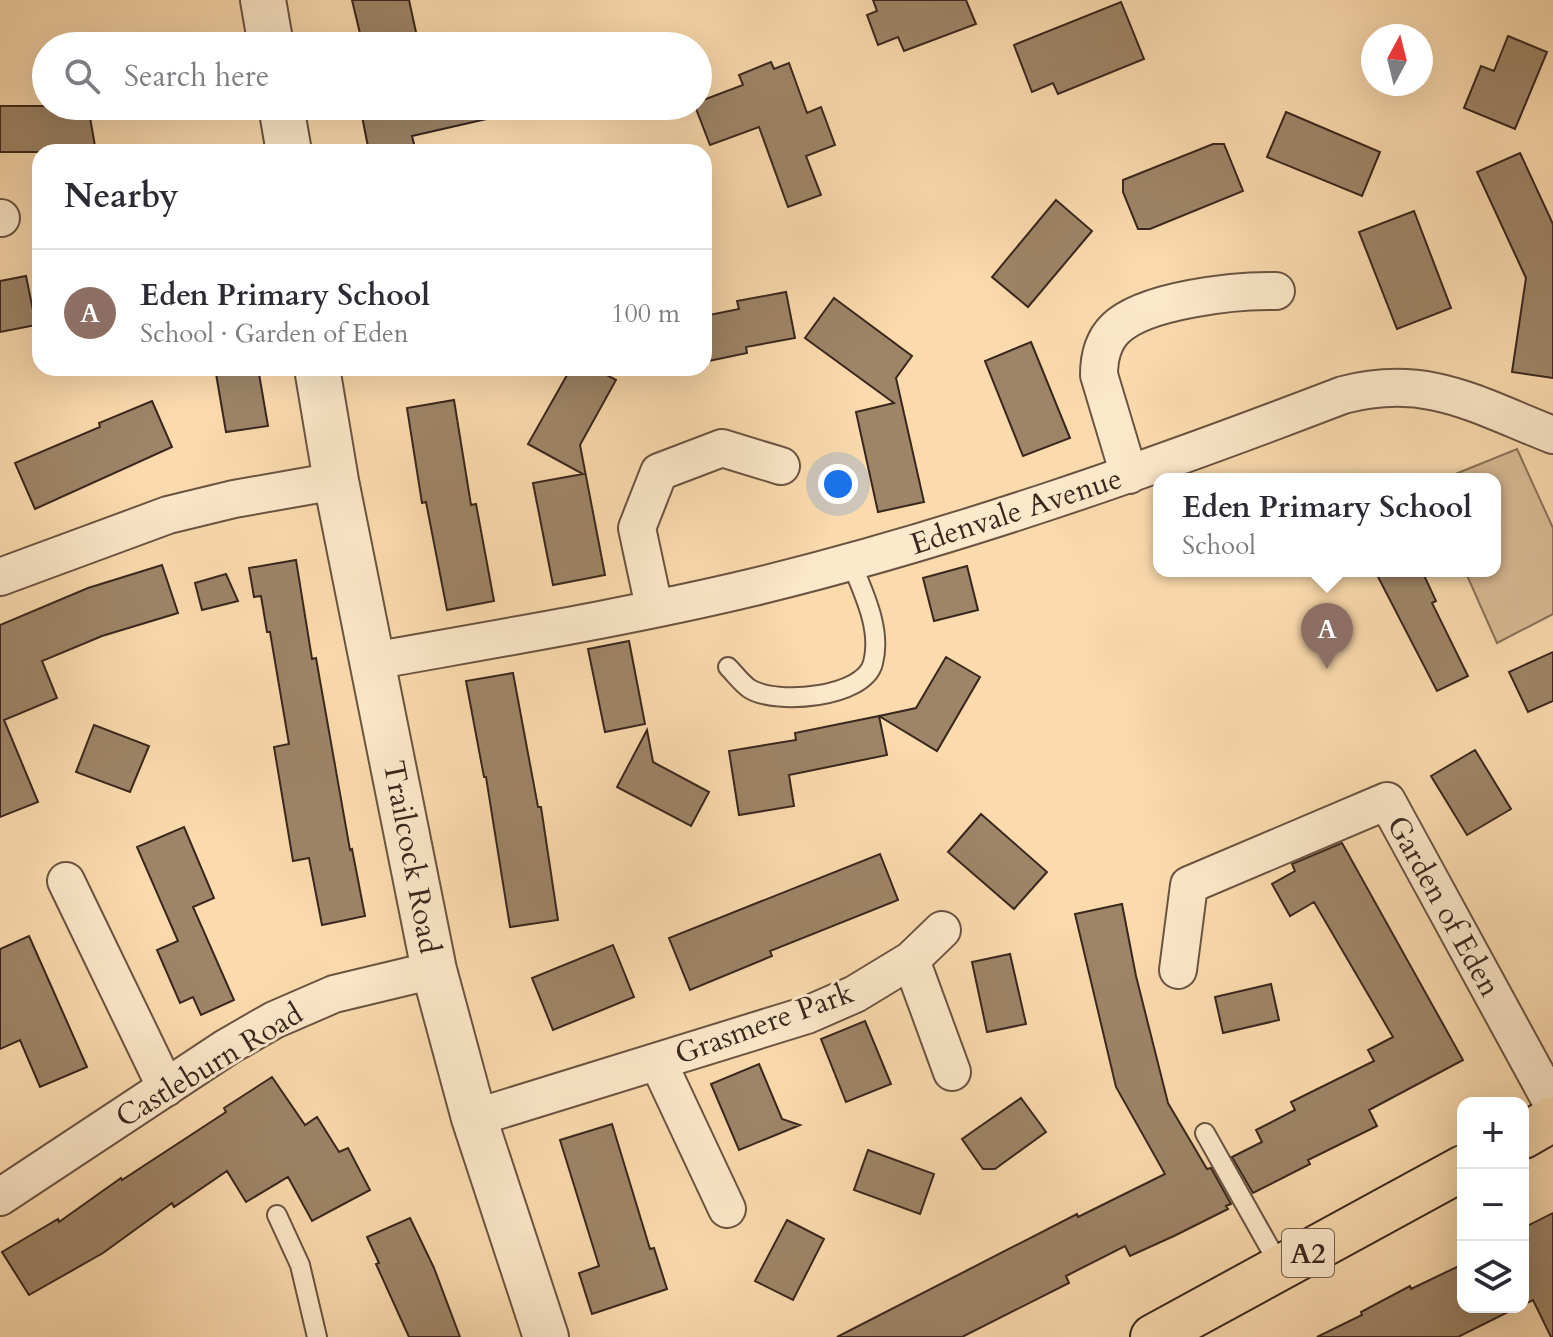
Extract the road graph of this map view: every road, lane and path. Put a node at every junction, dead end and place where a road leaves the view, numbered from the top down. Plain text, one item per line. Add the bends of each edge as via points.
1 (263, 0) edge
2 (269, 32) edge
3 (283, 120) edge
4 (288, 144) edge
5 (1276, 291) dead end
6 (318, 376) edge
7 (1553, 435) edge
8 (781, 466) dead end
9 (1129, 475) junction
10 (336, 481) junction
11 (851, 562) junction
12 (0, 577) edge
13 (654, 607) junction
14 (373, 661) junction
15 (728, 667) dead end
16 (66, 881) dead end
17 (942, 930) dead end
18 (911, 960) junction
19 (434, 970) junction
20 (1178, 970) dead end
21 (658, 1062) junction
22 (952, 1072) dead end
23 (166, 1088) junction
24 (1553, 1105) edge
25 (474, 1118) junction
26 (1553, 1119) edge
27 (1205, 1133) dead end
28 (1529, 1133) edge
29 (1461, 1169) edge
30 (0, 1197) edge
31 (727, 1209) dead end
32 (277, 1215) dead end
33 (1281, 1268) junction
34 (317, 1337) edge
35 (546, 1337) edge
36 (1153, 1337) edge

1 - 2 street
3 - 4 street
5 - 9 street via 1211,295 1147,311 1116,328 1104,342 1099,375
6 - 10 street, Trailcock Road
7 - 9 street, Edenvale Avenue via 1446,393 1387,386 1343,395
8 - 13 street via 722,448 659,472 637,528
9 - 11 street, Edenvale Avenue
10 - 12 street via 168,515
10 - 14 street, Trailcock Road
11 - 13 street, Edenvale Avenue
11 - 15 lane via 875,635 873,666 854,685 823,695 785,697 751,690
13 - 14 street, Edenvale Avenue
14 - 19 street, Trailcock Road
16 - 23 street
17 - 18 street, Grasmere Park
18 - 21 street, Grasmere Park via 807,1015
18 - 22 street
19 - 23 street, Castleburn Road via 362,986 293,1010
19 - 25 street, Trailcock Road
20 - 24 street, Garden of Eden via 1189,885 1387,801
21 - 25 street, Grasmere Park
21 - 31 street, Grasmere Park
23 - 30 street, Castleburn Road
25 - 35 street, Trailcock Road
26 - 28 main road
27 - 33 lane
29 - 33 main road, A2
32 - 34 lane via 300,1265
33 - 36 main road, A2

